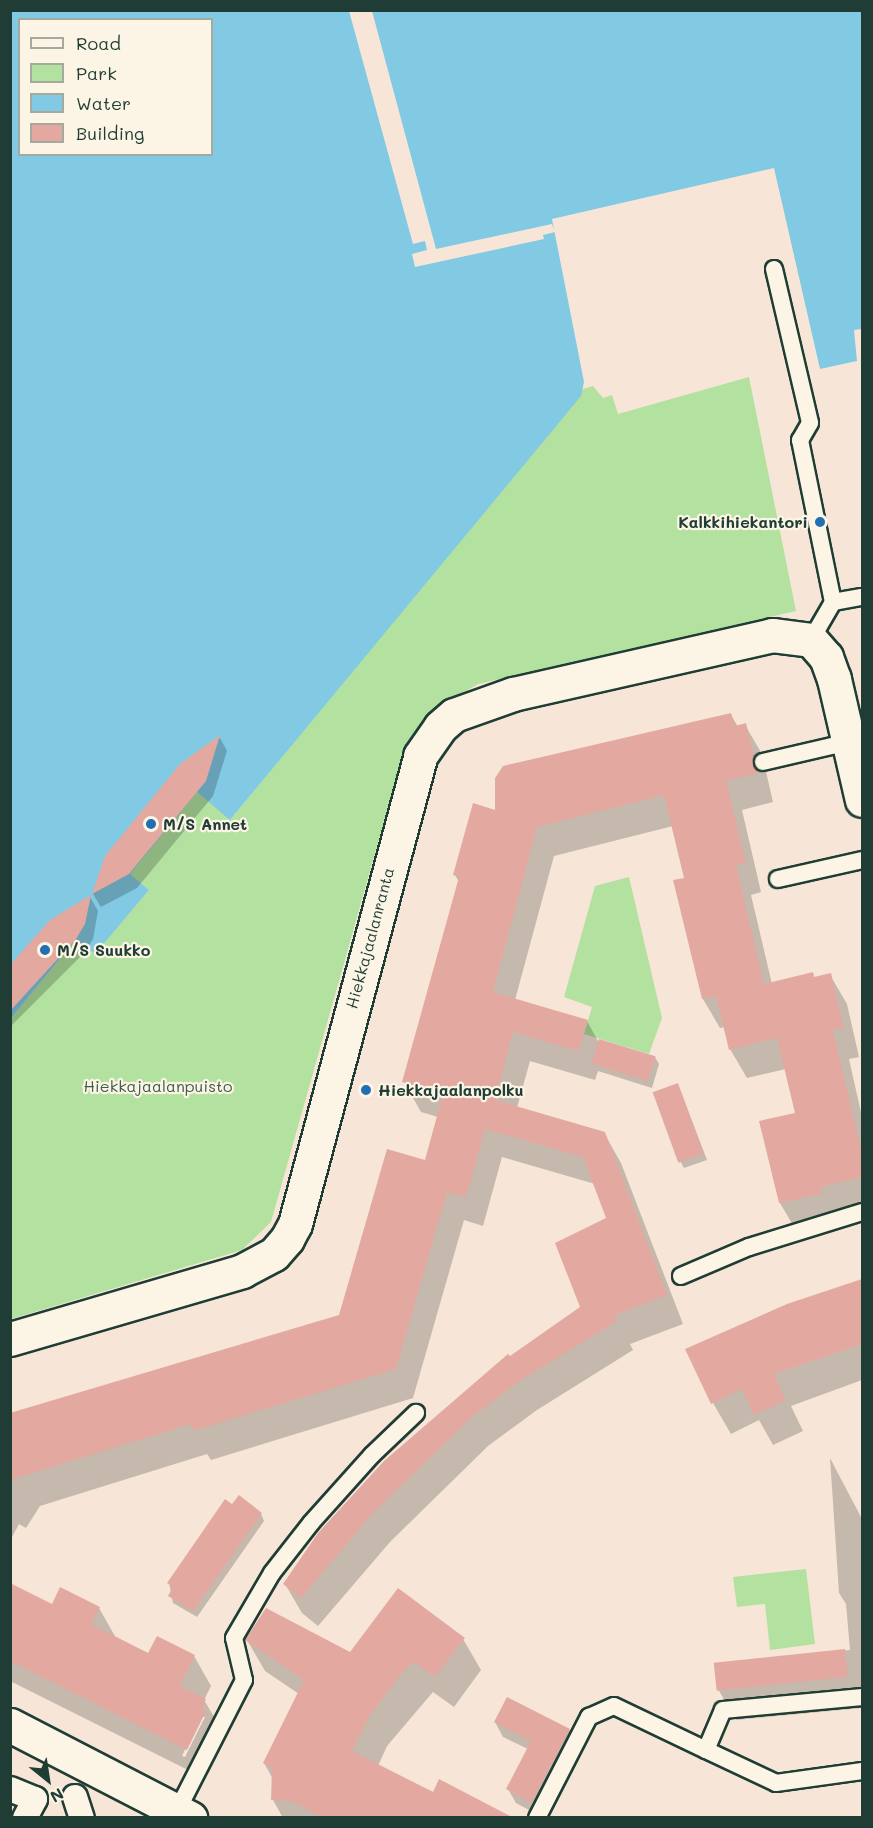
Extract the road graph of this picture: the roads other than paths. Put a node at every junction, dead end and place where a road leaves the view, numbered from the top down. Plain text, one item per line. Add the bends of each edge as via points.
1 (774, 269) dead end
2 (862, 597) edge
3 (833, 602) junction
4 (811, 640) junction
5 (849, 742) junction
6 (763, 762) dead end
7 (862, 800) edge
8 (862, 860) edge
9 (778, 879) dead end
10 (862, 1212) edge
11 (681, 1276) dead end
12 (10, 1340) edge
13 (416, 1413) dead end
14 (862, 1697) edge
15 (10, 1725) edge
16 (706, 1750) junction
17 (862, 1771) edge
18 (10, 1790) edge
19 (183, 1814) edge
20 (25, 1818) edge
21 (537, 1818) edge

1 - 3 lane via 810,423 800,440
2 - 3 lane
3 - 4 lane
4 - 5 street via 830,668
4 - 12 street, Hiekkajaalanranta via 772,635 513,694 454,715 440,727 420,756 287,1239 274,1254 242,1272
5 - 6 lane
5 - 7 street
8 - 9 lane
10 - 11 lane via 749,1247
13 - 19 lane via 356,1472 272,1573 234,1638 244,1680
14 - 16 lane via 723,1710
15 - 19 street
16 - 17 lane via 776,1783
16 - 21 lane via 614,1706 589,1716
18 - 20 street via 35,1799

